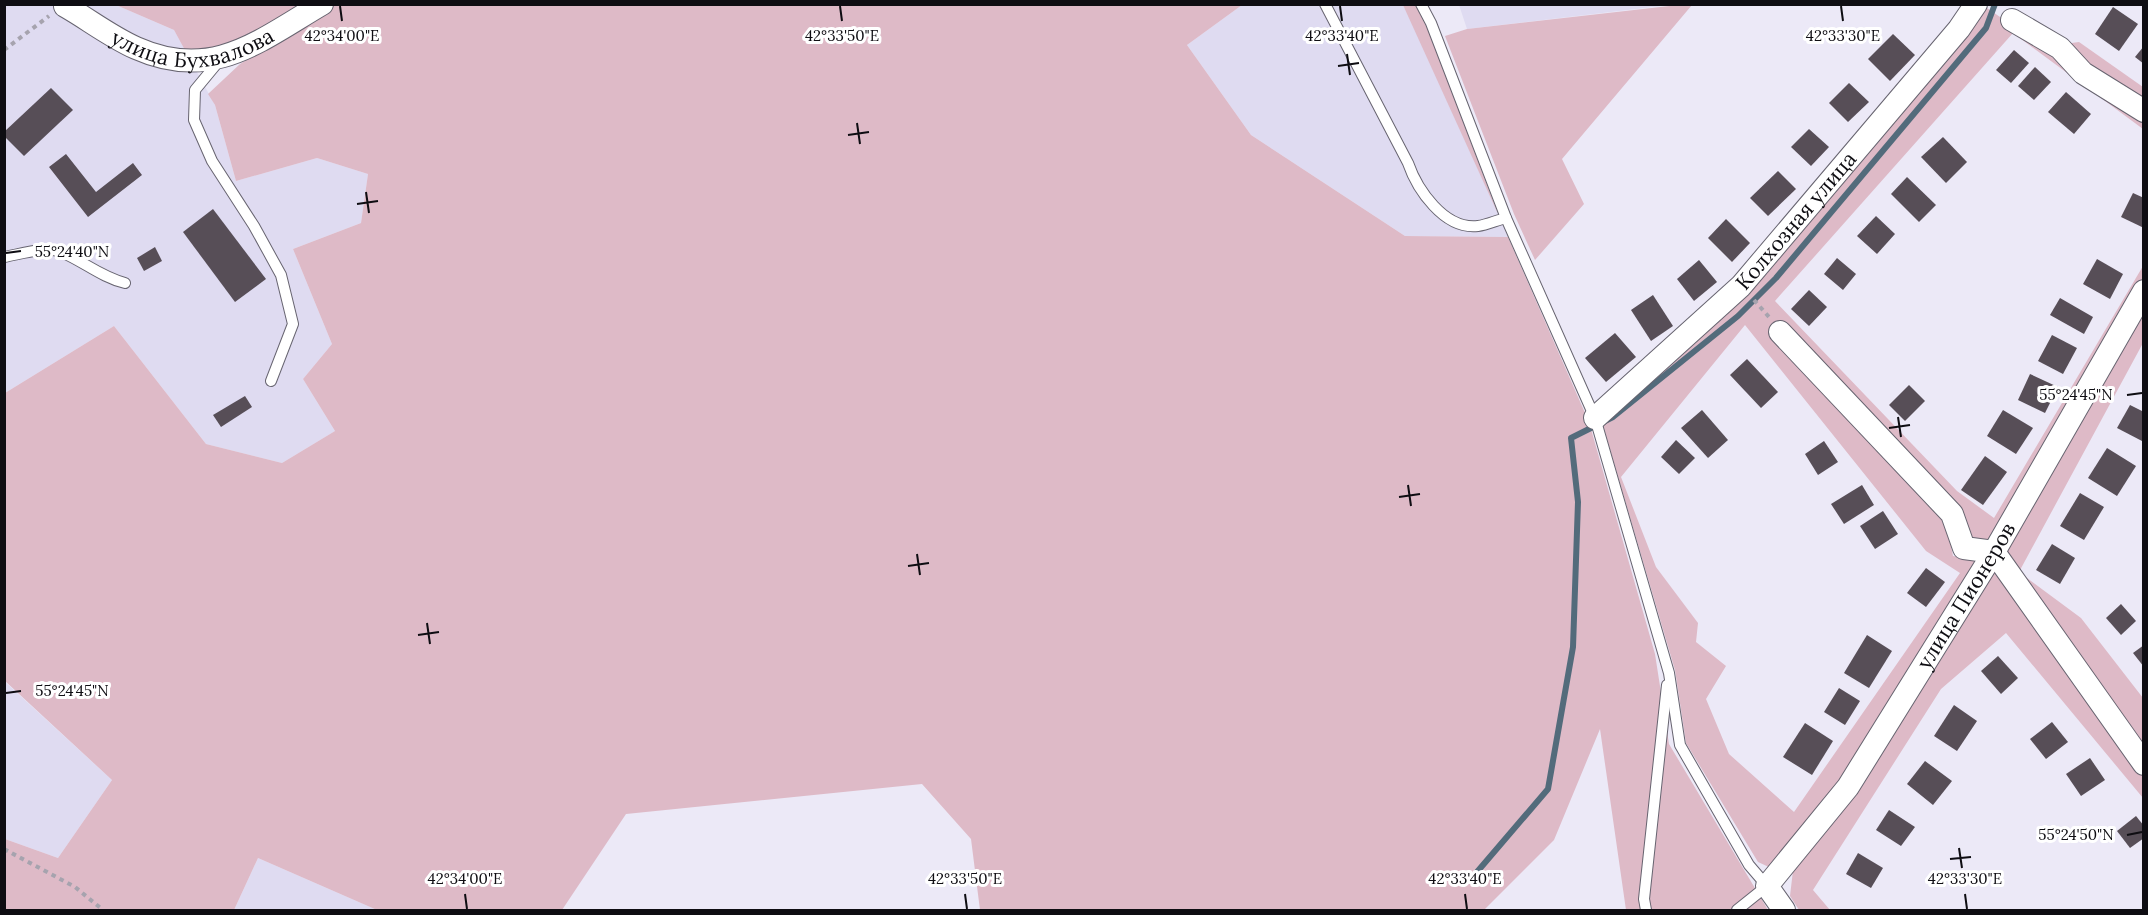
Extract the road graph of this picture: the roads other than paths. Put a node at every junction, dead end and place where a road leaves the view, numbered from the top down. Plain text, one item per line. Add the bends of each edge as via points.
1 (322, 4) edge
2 (1325, 4) edge
3 (1421, 4) edge
4 (1976, 4) edge
5 (64, 6) edge
6 (2012, 20) dead end
7 (222, 58) junction
8 (2144, 111) edge
9 (1506, 218) junction
10 (4, 257) edge
11 (125, 283) dead end
12 (2144, 291) edge
13 (1780, 332) dead end
14 (271, 381) dead end
15 (1595, 418) junction
16 (1994, 552) junction
17 (1669, 673) junction
18 (2144, 765) edge
19 (1767, 885) junction
20 (1646, 910) edge
21 (1737, 910) edge
22 (1784, 910) edge

1 - 7 street, улица Бухвалова via 245,50
2 - 9 lane via 1415,182 1434,205 1457,223 1477,226
3 - 9 lane
4 - 15 street, Колхозная улица via 1741,286
5 - 7 street, улица Бухвалова via 136,48 183,63
6 - 8 street via 2060,48 2083,73
7 - 14 lane via 195,90 194,120 212,161 281,275 293,324
9 - 15 lane
10 - 11 lane via 59,251 106,278
12 - 16 street, улица Пионеров
13 - 16 street via 1952,514 1964,548
15 - 17 lane
16 - 18 street
16 - 19 street, улица Пионеров via 1848,787
17 - 19 lane via 1680,746 1749,865
17 - 20 lane via 1645,888
19 - 21 lane
19 - 22 street

